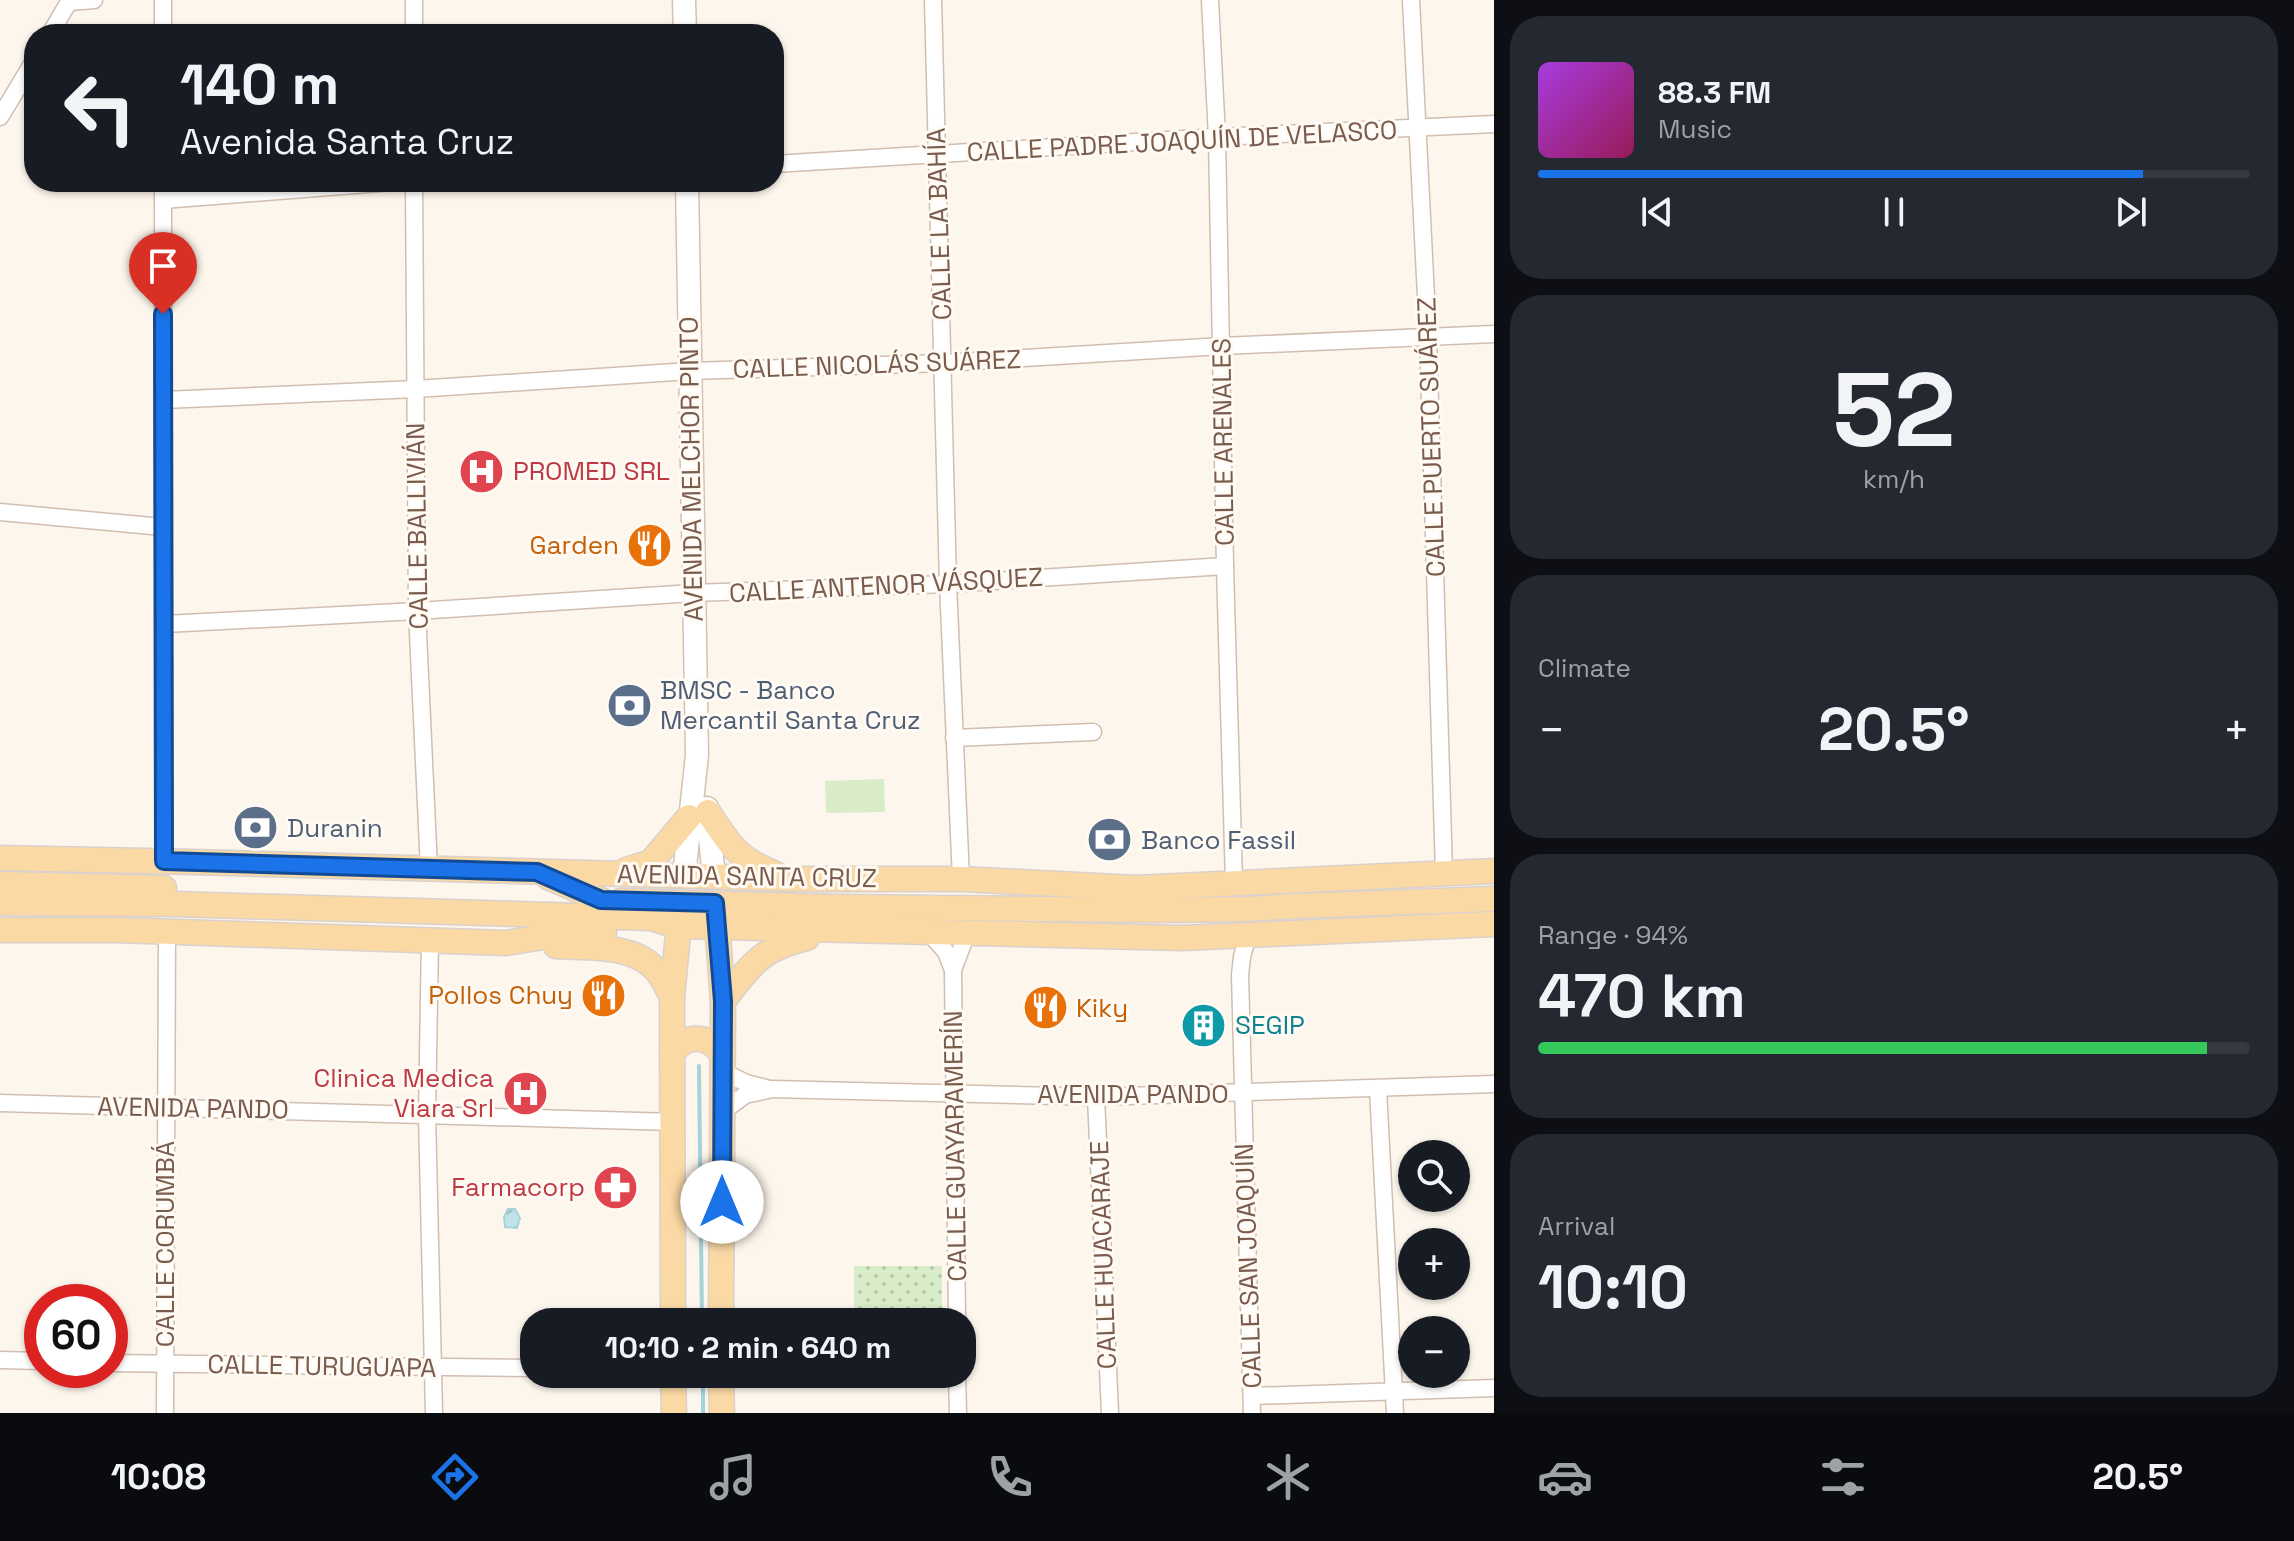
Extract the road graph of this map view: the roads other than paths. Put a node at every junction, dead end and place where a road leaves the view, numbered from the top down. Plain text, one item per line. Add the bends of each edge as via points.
1 (94, 0) edge
2 (163, 0) edge
3 (414, 0) edge
4 (684, 0) edge
5 (933, 0) edge
6 (1210, 0) edge
7 (1411, 0) edge
8 (70, 1) edge
9 (56, 24) edge
10 (163, 24) edge
11 (414, 24) edge
12 (685, 24) edge
13 (24, 77) edge
14 (0, 117) edge
15 (1494, 124) edge
16 (1418, 129) junction
17 (1217, 137) junction
18 (937, 155) junction
19 (784, 163) edge
20 (163, 192) edge
21 (265, 192) edge
22 (414, 192) edge
23 (687, 192) edge
24 (163, 200) junction
25 (1494, 334) edge
26 (1428, 336) junction
27 (1222, 346) junction
28 (944, 363) junction
29 (690, 371) junction
30 (416, 389) junction
31 (164, 400) junction
32 (0, 512) edge
33 (163, 527) junction
34 (1225, 566) junction
35 (948, 584) junction
36 (693, 593) junction
37 (417, 611) junction
38 (165, 624) junction
39 (1093, 732) dead end
40 (954, 738) junction
41 (699, 815) junction
42 (0, 859) edge
43 (164, 861) junction
44 (429, 869) junction
45 (1494, 871) edge
46 (537, 872) junction
47 (1444, 873) junction
48 (604, 874) junction
49 (684, 876) junction
50 (714, 877) junction
51 (802, 879) junction
52 (878, 879) junction
53 (961, 879) junction
54 (1234, 883) junction
55 (0, 884) edge
56 (108, 887) junction
57 (1136, 888) junction
58 (1494, 899) edge
59 (601, 900) junction
60 (0, 903) edge
61 (805, 905) junction
62 (1296, 906) junction
63 (0, 910) edge
64 (680, 914) junction
65 (716, 915) junction
66 (1494, 924) edge
67 (0, 930) edge
68 (118, 930) junction
69 (841, 930) junction
70 (167, 931) junction
71 (929, 933) junction
72 (967, 933) junction
73 (1248, 935) junction
74 (1213, 938) junction
75 (430, 940) junction
76 (506, 943) junction
77 (953, 970) junction
78 (1240, 975) junction
79 (672, 997) junction
80 (723, 1001) junction
81 (672, 1054) junction
82 (722, 1063) junction
83 (1494, 1084) edge
84 (772, 1089) junction
85 (1378, 1089) junction
86 (954, 1093) junction
87 (1242, 1094) junction
88 (1096, 1097) junction
89 (0, 1103) edge
90 (165, 1107) junction
91 (722, 1112) junction
92 (427, 1114) junction
93 (673, 1122) junction
94 (673, 1308) edge
95 (721, 1308) edge
96 (957, 1308) edge
97 (0, 1360) edge
98 (24, 1361) edge
99 (128, 1363) edge
100 (164, 1364) junction
101 (434, 1368) junction
102 (520, 1368) edge
103 (673, 1388) edge
104 (721, 1388) edge
105 (957, 1388) edge
106 (1494, 1388) edge
107 (1393, 1390) junction
108 (1252, 1405) edge
109 (165, 1413) edge
110 (434, 1413) edge
111 (674, 1413) edge
112 (722, 1413) edge
113 (958, 1413) edge
114 (1110, 1413) edge
115 (1395, 1413) edge

1 - 8 street
2 - 10 street
3 - 11 street
4 - 12 main road
5 - 18 street, CALLE LA BAHÍA
6 - 17 street, CALLE ARENALES
7 - 16 street, CALLE PUERTO SUÁREZ
8 - 9 street
13 - 14 street
15 - 16 street, CALLE PADRE JOAQUÍN DE VELASCO
16 - 17 street, CALLE PADRE JOAQUÍN DE VELASCO
16 - 26 street, CALLE PUERTO SUÁREZ
17 - 18 street, CALLE PADRE JOAQUÍN DE VELASCO
17 - 27 street, CALLE ARENALES
18 - 19 street, CALLE PADRE JOAQUÍN DE VELASCO
18 - 28 street, CALLE LA BAHÍA
20 - 24 street
21 - 24 street
22 - 30 street, CALLE BALLIVIÁN
23 - 29 main road, AVENIDA MELCHOR PINTO
24 - 31 street
25 - 26 street, CALLE NICOLÁS SUÁREZ
26 - 27 street, CALLE NICOLÁS SUÁREZ
26 - 47 street, CALLE PUERTO SUÁREZ
27 - 28 street, CALLE NICOLÁS SUÁREZ
27 - 34 street, CALLE ARENALES
28 - 29 street, CALLE NICOLÁS SUÁREZ
28 - 35 street, CALLE LA BAHÍA
29 - 30 street, CALLE NICOLÁS SUÁREZ
29 - 36 main road, AVENIDA MELCHOR PINTO
30 - 31 street, CALLE NICOLÁS SUÁREZ
30 - 37 street, CALLE BALLIVIÁN
31 - 33 street
32 - 33 street
33 - 38 street
34 - 35 street, CALLE ANTENOR VÁSQUEZ
34 - 54 street, CALLE ARENALES
35 - 36 street, CALLE ANTENOR VÁSQUEZ
35 - 40 street, CALLE LA BAHÍA
36 - 37 street, CALLE ANTENOR VÁSQUEZ
36 - 41 main road, AVENIDA MELCHOR PINTO
37 - 38 street, CALLE ANTENOR VÁSQUEZ
37 - 44 street, CALLE BALLIVIÁN
38 - 43 street
39 - 40 street
40 - 53 street, CALLE LA BAHÍA
41 - 48 main road via 651,862
41 - 49 main road, AVENIDA MELCHOR PINTO
41 - 50 main road, AVENIDA MELCHOR PINTO
41 - 51 main road via 740,856 768,871
42 - 43 main road, AVENIDA SANTA CRUZ
42 - 56 main road
43 - 44 main road, AVENIDA SANTA CRUZ
44 - 46 main road, AVENIDA SANTA CRUZ
45 - 47 main road, AVENIDA SANTA CRUZ
46 - 48 main road, AVENIDA SANTA CRUZ
46 - 59 main road
47 - 54 main road, AVENIDA SANTA CRUZ
48 - 49 main road, AVENIDA SANTA CRUZ
49 - 50 main road, AVENIDA SANTA CRUZ
49 - 64 main road, AVENIDA MELCHOR PINTO
50 - 51 main road, AVENIDA SANTA CRUZ
50 - 65 main road, AVENIDA MELCHOR PINTO
51 - 52 main road, AVENIDA SANTA CRUZ
52 - 53 main road, AVENIDA SANTA CRUZ
52 - 61 main road
53 - 57 main road, AVENIDA SANTA CRUZ
54 - 57 main road, AVENIDA SANTA CRUZ
55 - 56 main road, AVENIDA SANTA CRUZ
56 - 59 main road, AVENIDA SANTA CRUZ
57 - 62 main road
58 - 62 main road, AVENIDA SANTA CRUZ
59 - 64 main road, AVENIDA SANTA CRUZ
60 - 64 main road, AVENIDA SANTA CRUZ via 651,918
61 - 62 main road, AVENIDA SANTA CRUZ via 1160,910
61 - 65 main road, AVENIDA SANTA CRUZ
63 - 68 main road
64 - 65 main road, AVENIDA SANTA CRUZ
64 - 76 main road, AVENIDA SANTA CRUZ via 650,934 581,931
64 - 79 main road, AVENIDA MELCHOR PINTO
65 - 69 main road, AVENIDA SANTA CRUZ
65 - 80 main road, AVENIDA MELCHOR PINTO
66 - 73 main road, AVENIDA SANTA CRUZ
67 - 68 main road, AVENIDA SANTA CRUZ
68 - 70 main road, AVENIDA SANTA CRUZ
69 - 71 main road, AVENIDA SANTA CRUZ
69 - 80 main road via 767,951
70 - 75 main road, AVENIDA SANTA CRUZ
70 - 90 street, CALLE CORUMBÁ
71 - 72 main road, AVENIDA SANTA CRUZ
71 - 77 street
72 - 74 main road, AVENIDA SANTA CRUZ
72 - 77 street, CALLE GUAYARAMERÍN
73 - 74 main road, AVENIDA SANTA CRUZ
73 - 78 street, CALLE SAN JOAQUÍN
74 - 78 street
75 - 76 main road, AVENIDA SANTA CRUZ
75 - 92 street
76 - 79 main road via 636,955 654,967
77 - 86 street, CALLE GUAYARAMERÍN
78 - 87 street, CALLE SAN JOAQUÍN
79 - 81 main road, AVENIDA MELCHOR PINTO
80 - 82 main road, AVENIDA MELCHOR PINTO
81 - 82 main road via 680,1044 698,1038 710,1041
81 - 93 main road, AVENIDA MELCHOR PINTO
82 - 84 street, AVENIDA PANDO via 746,1083
82 - 91 main road, AVENIDA MELCHOR PINTO
83 - 85 street, AVENIDA PANDO
84 - 86 street, AVENIDA PANDO
84 - 91 street, AVENIDA PANDO via 745,1095
85 - 87 street, AVENIDA PANDO
85 - 107 street
86 - 88 street, AVENIDA PANDO
86 - 96 street, CALLE GUAYARAMERÍN
87 - 88 street, AVENIDA PANDO
87 - 108 street, CALLE SAN JOAQUÍN
88 - 114 street, CALLE HUACARAJE
89 - 90 street, AVENIDA PANDO
90 - 92 street, AVENIDA PANDO
90 - 100 street, CALLE CORUMBÁ
91 - 95 main road, AVENIDA MELCHOR PINTO
92 - 93 street, AVENIDA PANDO
92 - 101 street
93 - 94 main road, AVENIDA MELCHOR PINTO
97 - 98 street
99 - 100 street, CALLE TURUGUAPA
100 - 101 street, CALLE TURUGUAPA
100 - 109 street, CALLE CORUMBÁ
101 - 102 street, CALLE TURUGUAPA
101 - 110 street
103 - 111 main road
104 - 112 main road
105 - 113 street
106 - 107 street
107 - 108 street
107 - 115 street

